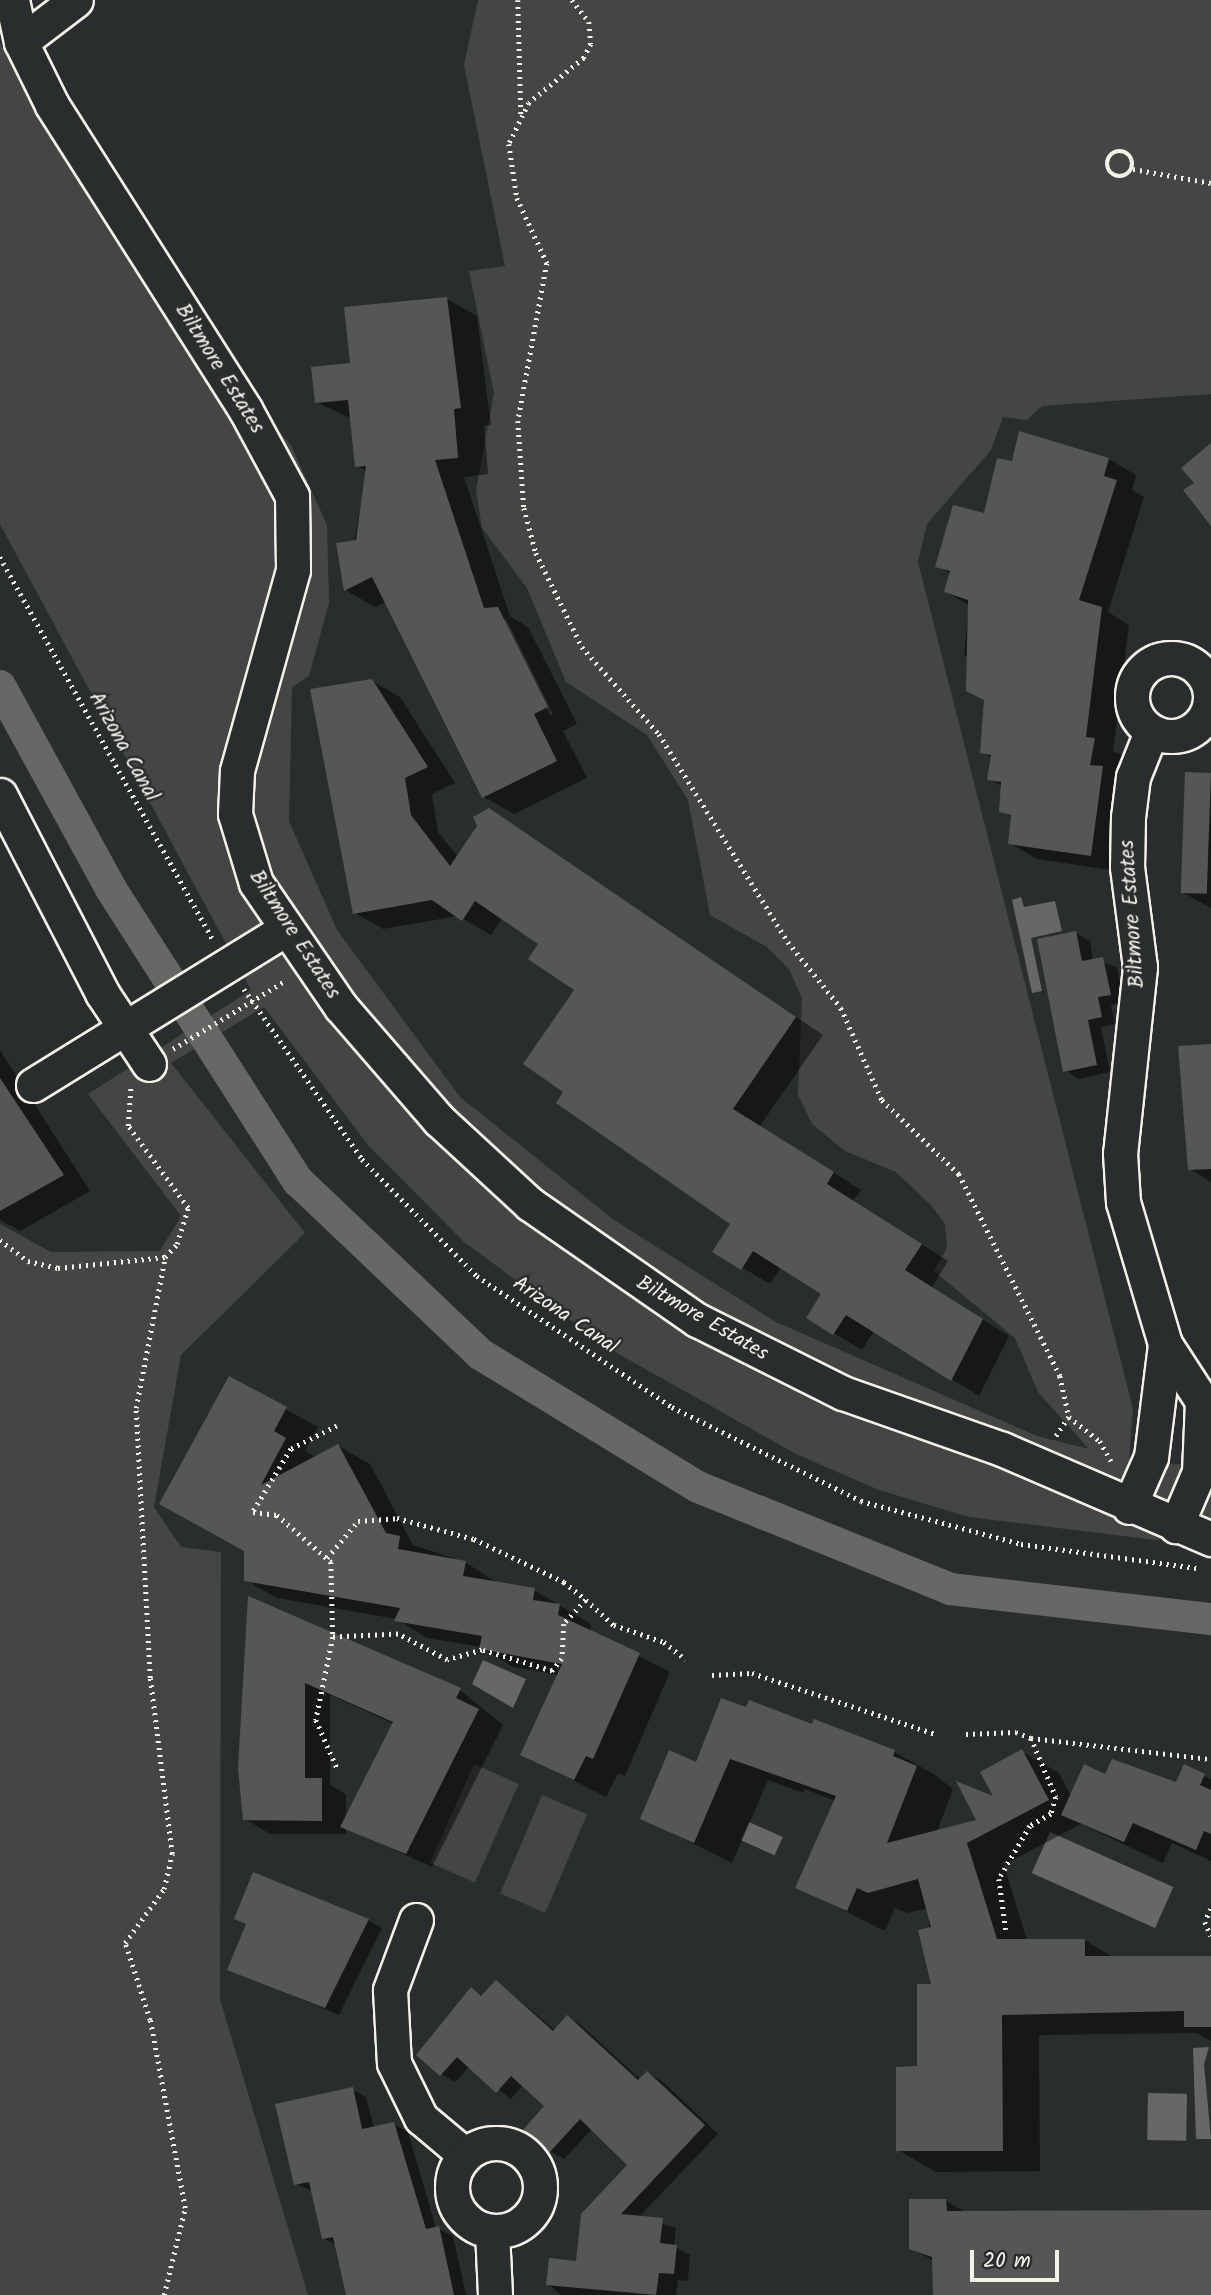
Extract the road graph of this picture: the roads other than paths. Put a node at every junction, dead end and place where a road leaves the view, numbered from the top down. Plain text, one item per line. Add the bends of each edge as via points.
1 (12, 0) edge
2 (76, 0) edge
3 (21, 43) junction
4 (1151, 732) dead end
5 (0, 795) edge
6 (286, 929) junction
7 (134, 1025) junction
8 (156, 1060) road end
9 (33, 1085) dead end
10 (1164, 1344) junction
11 (1129, 1507) junction
12 (1176, 1526) junction
13 (1206, 1554) edge
14 (416, 1920) dead end
15 (465, 2155) junction
16 (492, 2231) junction
17 (495, 2295) edge

1 - 3 street, Biltmore Estates
2 - 3 street
3 - 6 street, Biltmore Estates via 52,105 245,409 292,496 293,570 235,793 248,864
4 - 10 street, Biltmore Estates via 1133,777 1128,817 1127,867 1140,967 1120,1153 1123,1202
5 - 7 street
6 - 7 street
6 - 11 street, Biltmore Estates via 341,1007 439,1120 530,1204 617,1268 793,1371 1002,1449
7 - 8 street
7 - 9 street
10 - 11 street, Biltmore Estates via 1151,1457
10 - 12 street, Biltmore Estates via 1202,1401 1199,1472
11 - 12 street, Biltmore Estates
12 - 13 street, Biltmore Estates
14 - 15 street via 390,1990 394,2063 421,2118
15 - 16 street via 452,2180 457,2208
15 - 16 street via 491,2143 506,2144 520,2149 538,2172 541,2187 531,2214 507,2230
16 - 17 street

